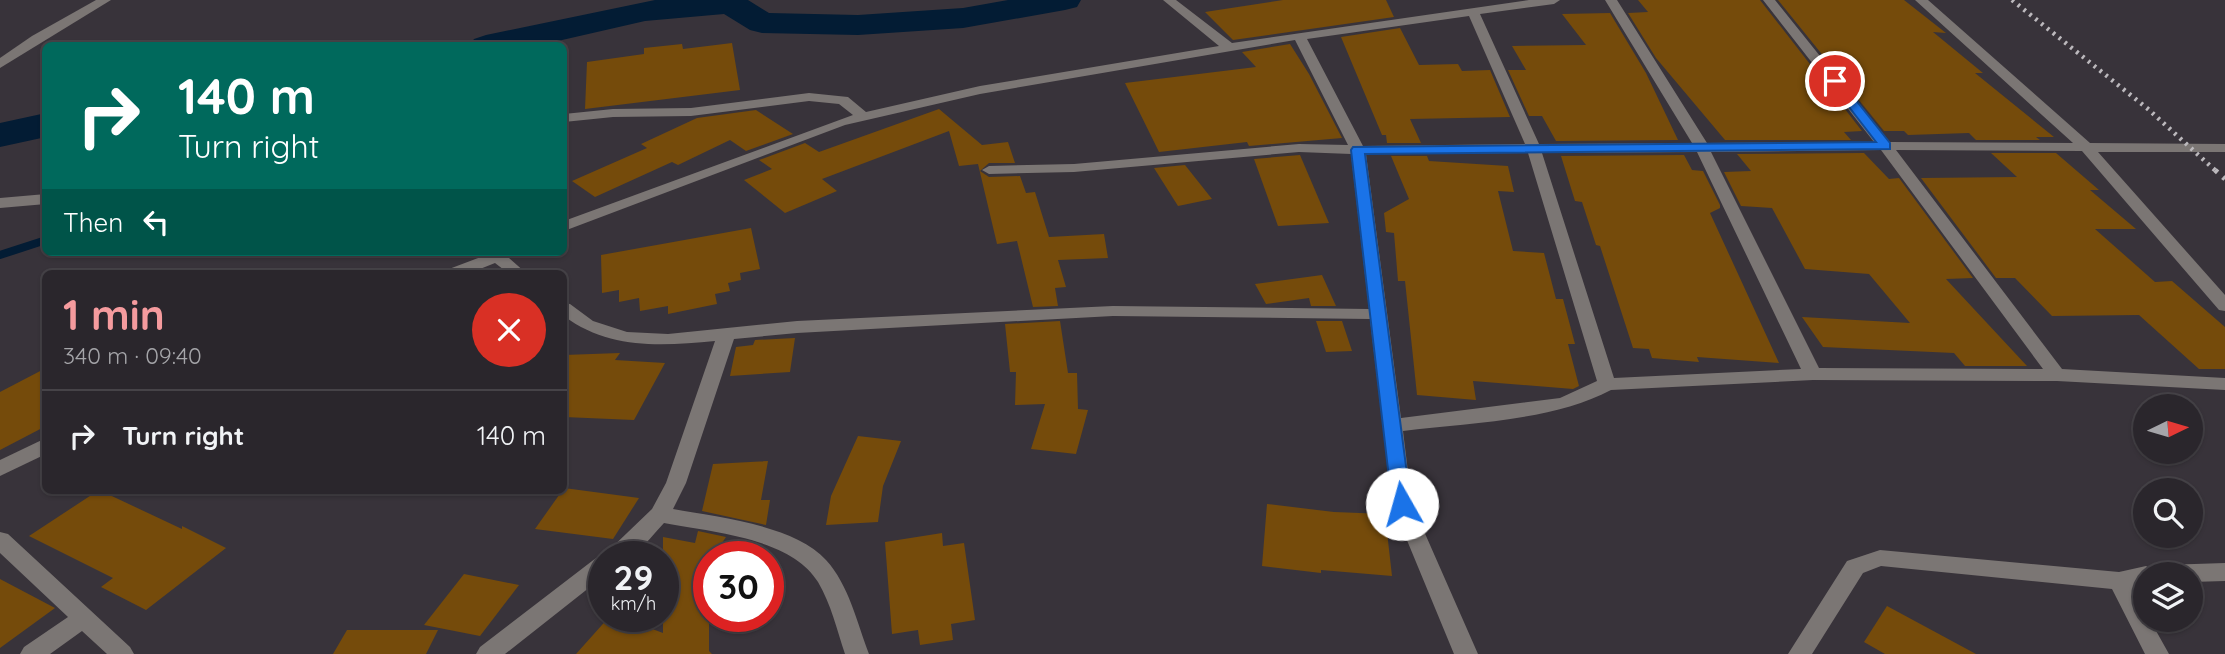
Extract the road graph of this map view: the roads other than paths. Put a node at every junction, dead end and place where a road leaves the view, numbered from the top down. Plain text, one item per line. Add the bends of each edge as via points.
1 (105, 0) edge
2 (1170, 0) edge
3 (1554, 0) edge
4 (1611, 0) edge
5 (1769, 0) edge
6 (1921, 0) edge
7 (1473, 12) junction
8 (1298, 36) junction
9 (1229, 47) junction
10 (0, 64) edge
11 (863, 117) junction
12 (567, 118) edge
13 (1885, 146) junction
14 (1702, 147) junction
15 (2086, 147) junction
16 (2225, 148) edge
17 (1534, 149) junction
18 (1357, 150) junction
19 (989, 170) dead end
20 (42, 199) edge
21 (0, 203) edge
22 (568, 220) edge
23 (500, 256) edge
24 (504, 256) edge
25 (464, 270) edge
26 (516, 270) edge
27 (2225, 306) edge
28 (567, 310) edge
29 (1378, 314) junction
30 (726, 336) junction
31 (1813, 374) junction
32 (2057, 374) junction
33 (1607, 384) junction
34 (2225, 384) edge
35 (1392, 426) junction
36 (42, 447) edge
37 (0, 469) edge
38 (660, 514) junction
39 (0, 540) edge
40 (633, 541) edge
41 (2225, 572) edge
42 (2203, 573) edge
43 (588, 576) edge
44 (2133, 578) edge
45 (2119, 581) junction
46 (84, 618) junction
47 (32, 654) edge
48 (122, 654) edge
49 (488, 654) edge
50 (857, 654) edge
51 (1466, 654) edge
52 (1801, 654) edge
53 (2157, 654) edge

1 - 10 street
2 - 9 street
3 - 7 street
4 - 14 street
5 - 13 street
6 - 15 street
7 - 8 street
7 - 17 street
8 - 9 street
8 - 18 street
9 - 11 street via 980,90
11 - 12 street via 844,100 810,97 691,112
11 - 22 street
13 - 14 street
13 - 15 street
13 - 32 street
14 - 17 street
14 - 31 street
15 - 16 street
15 - 27 street
17 - 18 street
17 - 33 street
18 - 19 street via 1299,148 1074,168
18 - 29 street
20 - 21 street
23 - 25 street
24 - 26 street
28 - 30 street via 587,325 626,338
29 - 30 street via 1113,311 797,327
29 - 35 street
30 - 38 street via 676,483
31 - 32 street
31 - 33 street
32 - 34 street
33 - 35 street via 1560,404
35 - 51 street via 1402,504
36 - 37 street
38 - 40 street
38 - 50 street via 777,540 800,550 818,565 831,585
39 - 46 street
41 - 42 street
43 - 49 street
44 - 45 street
45 - 52 street via 1880,558 1855,567
45 - 53 street
46 - 47 street
46 - 48 street

